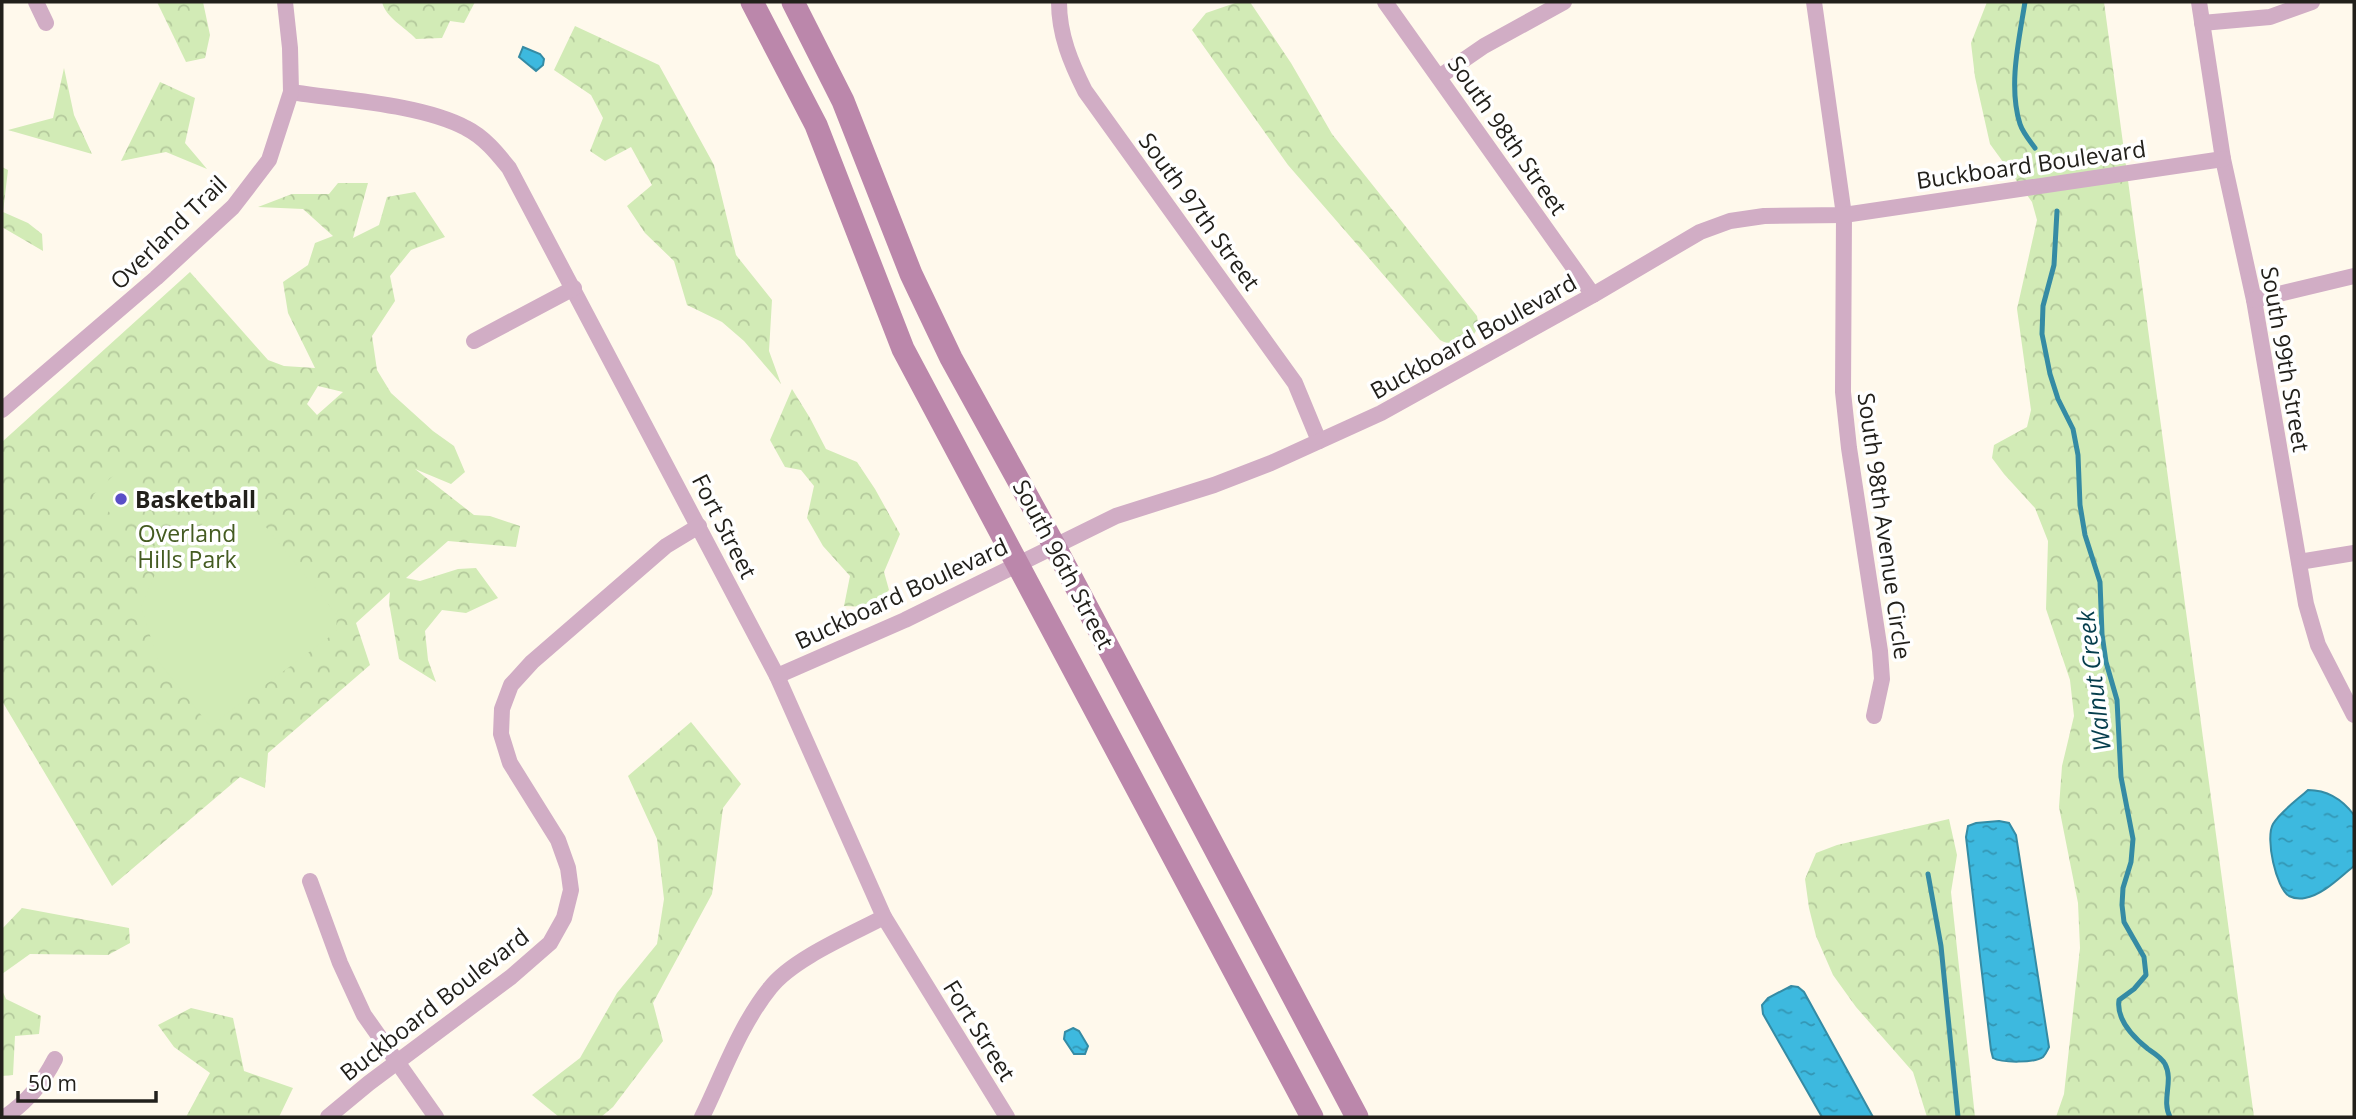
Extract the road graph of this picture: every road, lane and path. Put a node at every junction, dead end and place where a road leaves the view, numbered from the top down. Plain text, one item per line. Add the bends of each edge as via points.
1 (36, 2) edge
2 (285, 2) edge
3 (752, 2) edge
4 (793, 2) edge
5 (1059, 2) edge
6 (1385, 2) edge
7 (1564, 2) edge
8 (1814, 2) edge
9 (2199, 2) edge
10 (2312, 2) edge
11 (46, 23) dead end
12 (2202, 23) junction
13 (1439, 77) junction
14 (291, 92) junction
15 (2223, 159) junction
16 (1844, 215) junction
17 (2354, 276) edge
18 (574, 288) junction
19 (1593, 295) junction
20 (2254, 300) junction
21 (474, 341) dead end
22 (3, 405) edge
23 (1319, 440) junction
24 (699, 526) junction
25 (1054, 545) junction
26 (2354, 553) edge
27 (2299, 562) junction
28 (1017, 564) junction
29 (776, 676) junction
30 (2354, 715) edge
31 (1874, 716) dead end
32 (310, 881) dead end
33 (884, 917) junction
34 (55, 1059) dead end
35 (396, 1063) junction
36 (5, 1117) edge
37 (328, 1117) edge
38 (436, 1117) edge
39 (702, 1117) edge
40 (1007, 1117) edge
41 (1312, 1117) edge
42 (1357, 1117) edge

1 - 11 street
2 - 14 street, Overland Trail
3 - 28 main road, South 96th Street via 816,125 903,349
4 - 25 main road, South 96th Street via 843,101 911,274 951,358
5 - 23 street, South 97th Street via 1067,51 1086,92 1282,363
6 - 13 street, South 98th Street
7 - 13 street
8 - 16 street, South 98th Avenue Circle
9 - 12 street, South 99th Street
10 - 12 street via 2270,17
12 - 15 street, South 99th Street
13 - 19 street, South 98th Street
14 - 18 street, Fort Street via 417,111 468,129 490,145 509,168
14 - 22 street, Overland Trail via 268,160 233,206 156,278
15 - 16 street, Buckboard Boulevard
15 - 20 street, South 99th Street
16 - 19 street, Buckboard Boulevard via 1730,221 1700,232
16 - 31 street, South 98th Avenue Circle via 1843,392 1880,651 1882,679
17 - 20 street
18 - 21 street
18 - 24 street, Fort Street
19 - 23 street, Buckboard Boulevard via 1381,414
20 - 27 street, South 99th Street
23 - 25 street, Buckboard Boulevard via 1214,485 1116,516
24 - 29 street, Fort Street
24 - 35 street, Buckboard Boulevard via 666,546 511,685 502,709 501,734 510,763 558,840 568,868 571,890 564,918 550,943 511,977
25 - 28 street, Buckboard Boulevard
25 - 42 main road, South 96th Street
26 - 27 street
27 - 30 street, South 99th Street via 2318,645
28 - 29 street, Buckboard Boulevard via 905,620
28 - 41 main road, South 96th Street
29 - 33 street, Fort Street
32 - 35 street via 363,1016
33 - 39 street via 811,954 771,986 749,1019
33 - 40 street, Fort Street
34 - 36 street via 42,1084
35 - 37 street, Buckboard Boulevard
35 - 38 street

